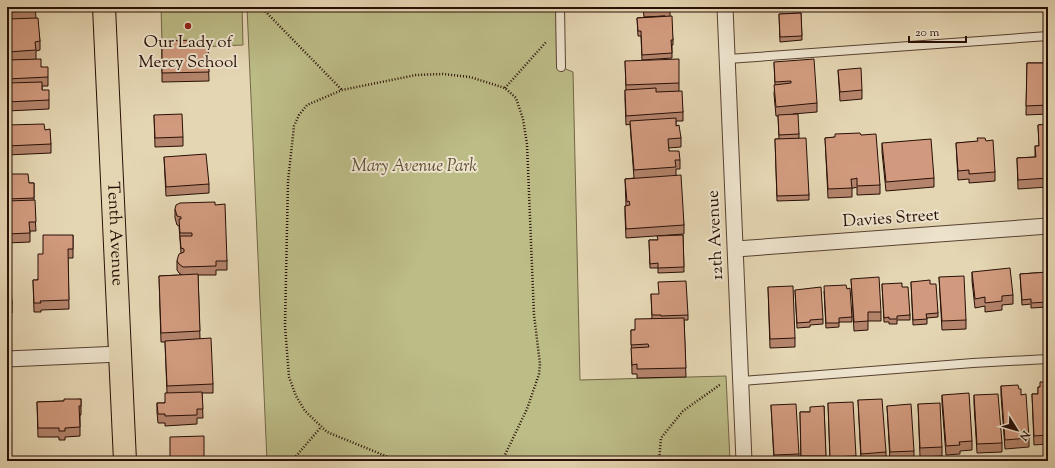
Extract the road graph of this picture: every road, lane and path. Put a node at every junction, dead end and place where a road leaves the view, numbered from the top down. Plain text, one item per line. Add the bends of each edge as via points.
1 (104, 7) edge
2 (261, 7) edge
3 (560, 7) edge
4 (725, 7) edge
5 (561, 26) junction
6 (1048, 36) edge
7 (728, 59) junction
8 (561, 67) dead end
9 (505, 88) junction
10 (342, 90) junction
11 (1048, 226) edge
12 (736, 249) junction
13 (120, 354) junction
14 (7, 359) edge
15 (1048, 359) edge
16 (742, 381) junction
17 (721, 384) dead end
18 (321, 427) junction
19 (125, 461) edge
20 (292, 461) edge
21 (398, 461) edge
22 (502, 461) edge
23 (659, 461) edge
24 (744, 461) edge

1 - 13 main road, Tenth Avenue
2 - 10 path
3 - 5 lane
4 - 7 street, 12th Avenue
5 - 8 lane
5 - 9 path
6 - 7 lane
7 - 12 street, 12th Avenue
9 - 10 path via 470,77 443,74 416,75
9 - 22 path via 516,98 527,144 534,315 540,364 527,409
10 - 18 path via 307,105 299,115 294,126 288,181 285,326 289,377 305,411
11 - 12 street, Davies Street
12 - 16 street, 12th Avenue
13 - 14 street
13 - 19 main road, Tenth Avenue
15 - 16 lane
16 - 24 street, 12th Avenue
17 - 23 path via 683,411 661,438
18 - 20 path
18 - 21 path via 327,432

